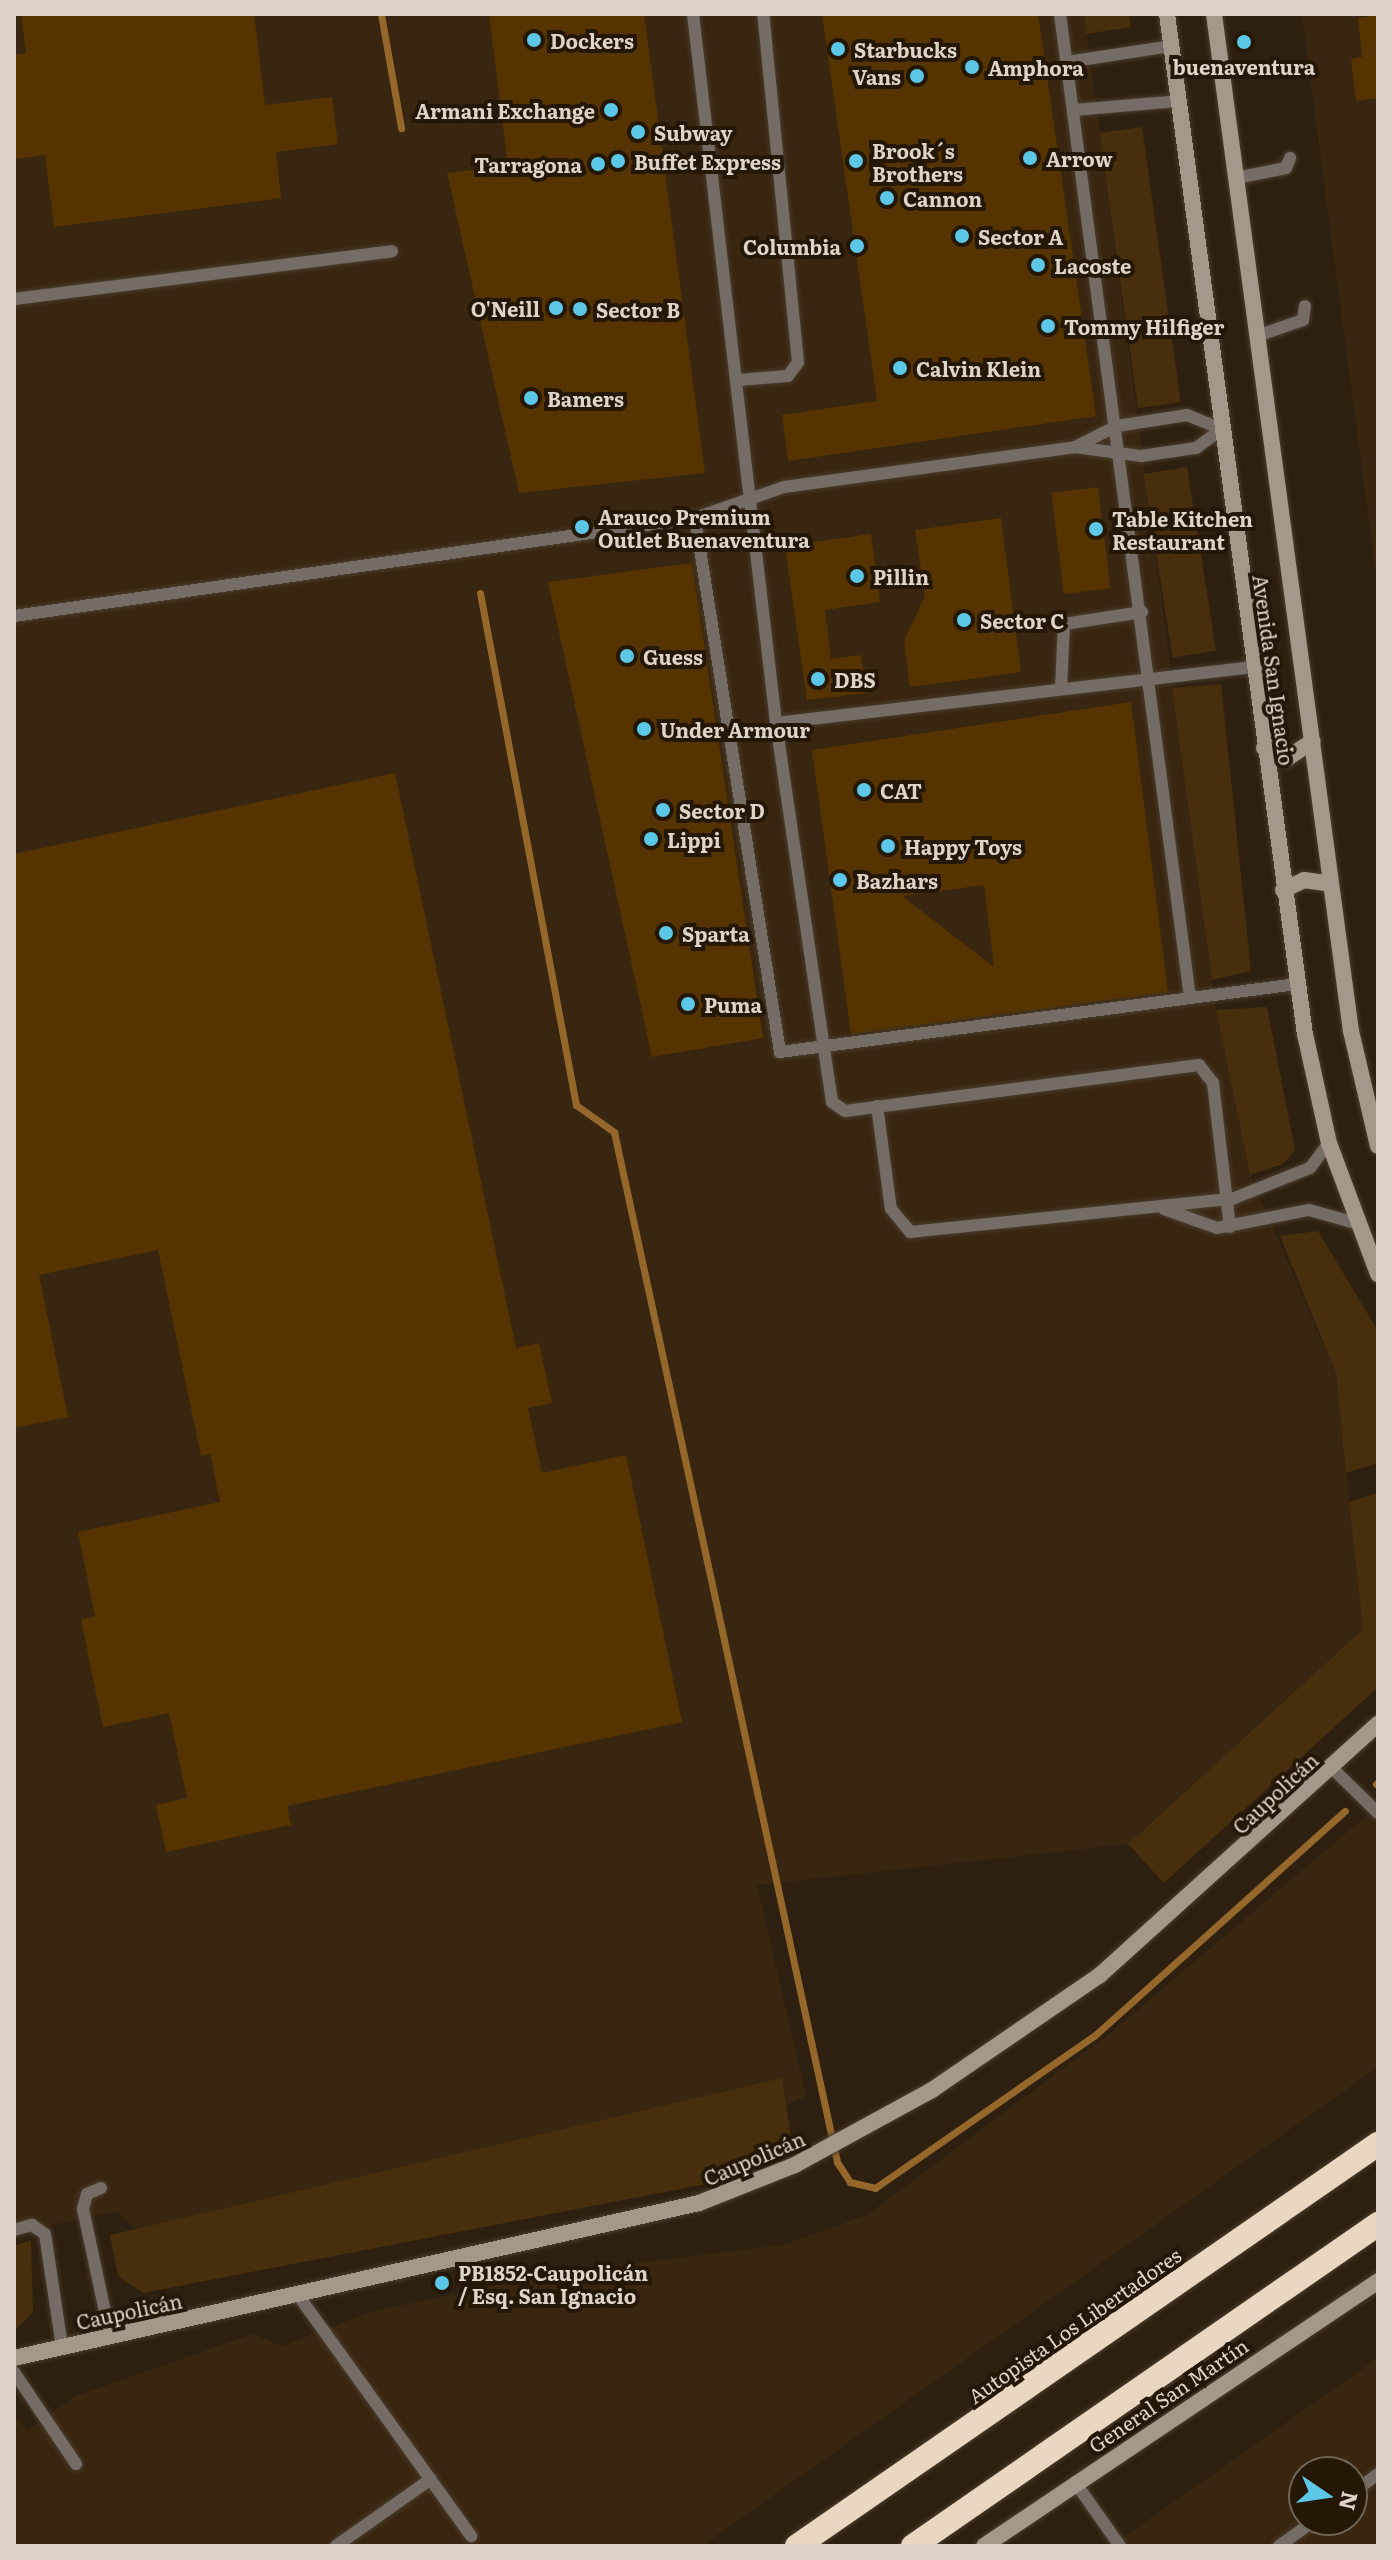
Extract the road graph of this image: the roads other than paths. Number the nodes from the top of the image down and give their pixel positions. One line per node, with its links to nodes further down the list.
1 (693, 14): 16 (lane)
2 (763, 14): 16 (lane)
3 (1060, 14): 7 (lane)
4 (1167, 14): 6 (main road, Avenida San Ignacio)
5 (1214, 14): 11 (main road, Avenida San Ignacio)
6 (1171, 46): 7 (lane); 8 (main road, Avenida San Ignacio)
7 (1067, 62): 9 (lane)
8 (1178, 101): 9 (lane); 18 (main road, Avenida San Ignacio)
9 (1074, 110): 17 (lane)
10 (1290, 158): 11 (lane)
11 (1236, 178): 15 (main road, Avenida San Ignacio)
12 (392, 251): 13 (lane)
13 (14, 299)
14 (1305, 306): 15 (lane)
15 (1257, 336): 29 (main road, Avenida San Ignacio)
16 (738, 380): 21 (lane)
17 (1117, 426): 18 (lane); 19 (lane); 20 (lane)
18 (1222, 429): 20 (lane); 25 (main road, Avenida San Ignacio)
19 (1075, 447): 20 (lane); 21 (lane)
20 (1121, 458): 23 (lane)
21 (753, 497): 22 (lane); 28 (lane)
22 (695, 518): 24 (lane); 35 (lane)
23 (1142, 612): 26 (lane); 27 (lane)
24 (14, 616)
25 (1254, 667): 26 (lane); 30 (main road, Avenida San Ignacio)
26 (1150, 678): 27 (lane); 34 (lane)
27 (1061, 689): 28 (lane)
28 (776, 723): 35 (lane)
29 (1313, 741): 30 (main road); 31 (main road, Avenida San Ignacio)
30 (1264, 748): 32 (main road, Avenida San Ignacio)
31 (1331, 884): 32 (main road); 38 (main road, Avenida San Ignacio)
32 (1283, 890): 33 (main road, Avenida San Ignacio)
33 (1297, 984): 34 (lane); 37 (main road, Avenida San Ignacio)
34 (1190, 997): 35 (lane)
35 (823, 1051): 36 (lane)
36 (877, 1106): 39 (lane); 40 (lane)
37 (1329, 1143): 39 (lane); 41 (main road, Avenida San Ignacio)
38 (1378, 1146)
39 (1227, 1200): 40 (lane); 42 (lane)
40 (1161, 1208): 42 (lane)
41 (1356, 1223): 42 (lane); 43 (main road, Avenida San Ignacio)
42 (1230, 1227)
43 (1378, 1274)
44 (1378, 1724): 45 (main road, Caupolicán)
45 (1332, 1768): 46 (lane); 52 (main road, Caupolicán)
46 (1378, 1813)
47 (1378, 2144): 62 (highway, Autopista Los Libertadores)
48 (101, 2188): 53 (lane)
49 (1378, 2224): 63 (highway)
50 (14, 2230): 54 (lane)
51 (1378, 2281): 59 (main road, General San Martín)
52 (298, 2295): 53 (main road, Caupolicán); 58 (lane)
53 (110, 2335): 54 (main road, Caupolicán)
54 (62, 2346): 55 (main road, Caupolicán)
55 (14, 2358)
56 (14, 2372): 57 (lane)
57 (76, 2464)
58 (431, 2479): 60 (lane); 61 (lane)
59 (1075, 2482): 64 (main road, General San Martín); 65 (lane)
60 (471, 2536)
61 (336, 2546)
62 (797, 2546)
63 (913, 2546)
64 (984, 2546)
65 (1120, 2546)

